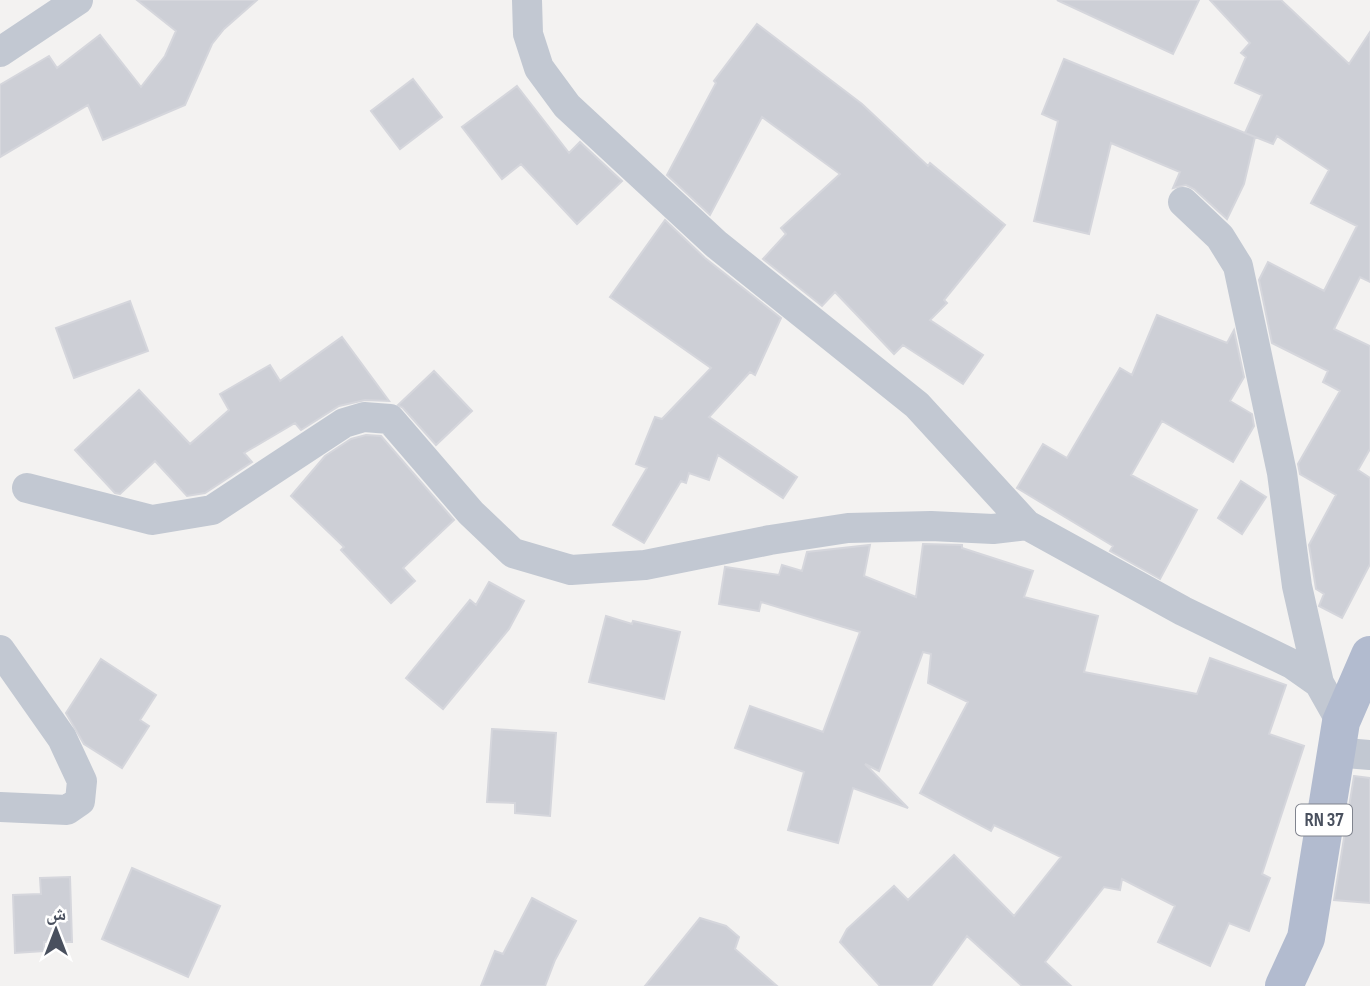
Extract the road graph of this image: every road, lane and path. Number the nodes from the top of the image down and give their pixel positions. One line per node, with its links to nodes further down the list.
1 (78, 0): 3 (street)
2 (527, 0): 6 (street)
3 (0, 52)
4 (1183, 202): 9 (street)
5 (27, 488): 6 (street)
6 (1027, 525): 9 (street)
7 (0, 650): 11 (street)
8 (1370, 654): 10 (main road, RN 37)
9 (1319, 683): 10 (street)
10 (1348, 743): 12 (main road, RN 37)
11 (0, 807)
12 (1284, 986)

